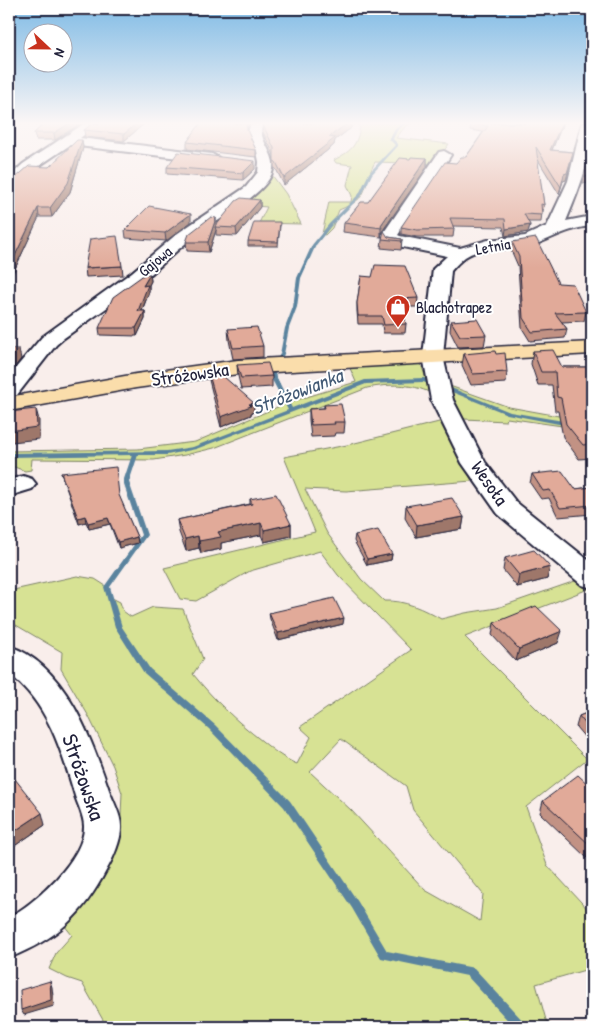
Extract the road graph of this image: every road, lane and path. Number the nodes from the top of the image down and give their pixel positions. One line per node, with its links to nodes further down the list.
1 (23, 171): 5 (street)
2 (264, 171): 11 (street, Gajowa)
3 (432, 171): 8 (street)
4 (577, 171): 7 (street)
5 (9, 184)
6 (592, 221): 7 (street, Letnia)
7 (554, 229): 8 (street, Letnia)
8 (460, 253): 10 (street, Letnia)
9 (592, 348): 10 (main road, Stróżowska)
10 (434, 365): 12 (main road, Stróżowska); 13 (street, Wesoła)
11 (9, 390)
12 (9, 404)
13 (592, 578)
14 (9, 658): 15 (street, Stróżowska)
15 (9, 938)

